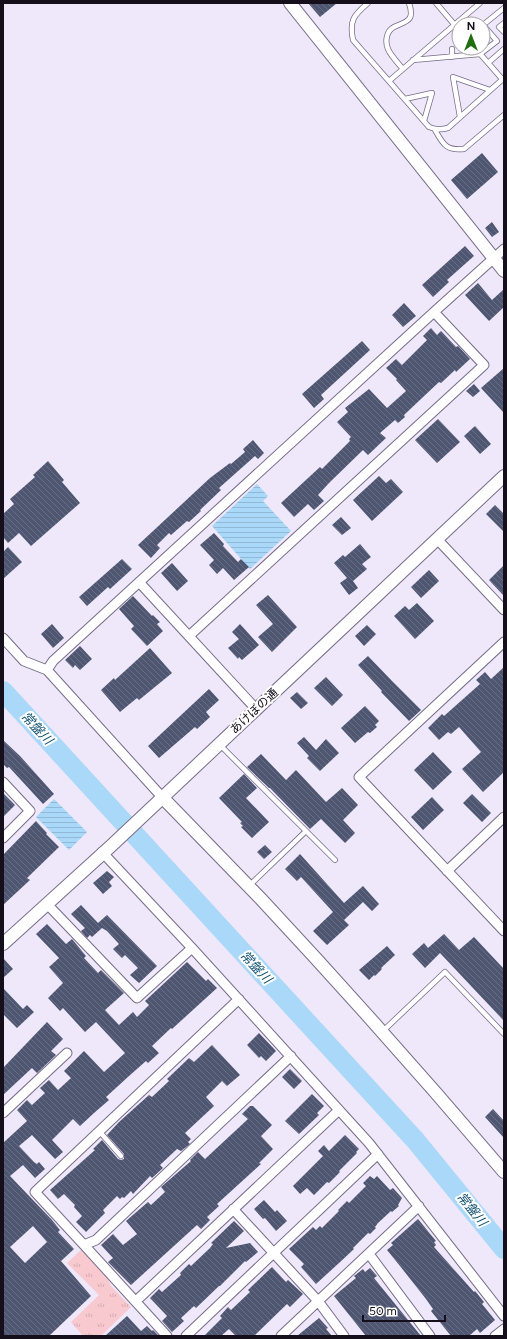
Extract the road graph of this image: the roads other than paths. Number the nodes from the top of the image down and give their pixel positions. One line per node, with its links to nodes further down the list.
1 (290, 3): 31 (street)
2 (368, 3): 23 (lane)
3 (409, 3): 21 (lane)
4 (436, 3): 9 (lane)
5 (477, 4): 7 (lane)
6 (504, 8): 8 (lane)
7 (464, 16)
8 (491, 19)
9 (451, 20)
10 (504, 23): 12 (lane)
11 (451, 28): 19 (lane)
12 (504, 32)
13 (491, 34): 14 (lane)
14 (491, 46)
15 (504, 49): 20 (lane)
16 (461, 56): 18 (lane)
17 (482, 56): 20 (lane)
18 (452, 57): 19 (lane)
19 (413, 60): 21 (lane)
20 (488, 63): 22 (lane)
21 (403, 69): 23 (lane)
22 (503, 79): 24 (lane)
23 (389, 81): 25 (lane)
24 (490, 90): 27 (lane); 27 (lane)
25 (404, 99): 28 (lane); 28 (lane)
26 (504, 115): 29 (lane)
27 (460, 117): 29 (lane)
28 (424, 121): 29 (lane)
29 (435, 130)
30 (504, 249): 31 (street)
31 (494, 258): 32 (street); 33 (street)
32 (504, 271)
33 (434, 312): 36 (street); 38 (street)
34 (504, 476): 35 (street, あけぼの通)
35 (437, 539): 37 (street); 42 (street, あけぼの通)
36 (139, 582): 38 (street); 41 (street)
37 (504, 610)
38 (188, 636): 42 (street)
39 (3, 638): 41 (street)
40 (504, 642): 51 (street)
41 (47, 670): 45 (street)
42 (256, 709): 43 (street, あけぼの通)
43 (219, 744): 45 (street, あけぼの通); 47 (lane)
44 (3, 782): 48 (street)
45 (162, 797): 49 (street, あけぼの通); 52 (street)
46 (504, 817): 51 (street)
47 (306, 831): 50 (lane); 52 (lane)
48 (3, 838)
49 (106, 849): 53 (street, あけぼの通); 56 (street)
50 (335, 860)
51 (447, 870): 54 (street)
52 (249, 887): 58 (street)
53 (47, 904): 55 (street, あけぼの通); 56 (street)
54 (504, 931)
55 (3, 944)
56 (192, 948): 57 (street)
57 (239, 999): 61 (street); 64 (street)
58 (381, 1032): 59 (lane); 67 (street)
59 (504, 1034)
60 (67, 1053): 63 (street)
61 (290, 1056): 62 (street); 70 (street)
62 (339, 1110): 65 (street); 69 (street)
63 (3, 1113)
64 (99, 1131): 66 (lane); 70 (street)
65 (378, 1154): 68 (street); 71 (street)
66 (121, 1156)
67 (504, 1172)
68 (419, 1206): 72 (street); 75 (street)
69 (232, 1209): 71 (street); 73 (street)
70 (84, 1245): 73 (street)
71 (274, 1253): 74 (street); 78 (street)
72 (369, 1254): 74 (street); 81 (street)
73 (136, 1301): 77 (street)
74 (318, 1301): 79 (street); 80 (street)
75 (504, 1316)
76 (504, 1329): 82 (street)
77 (167, 1336)
78 (186, 1336)
79 (281, 1336)
80 (344, 1336)
81 (430, 1336)
82 (495, 1336)

